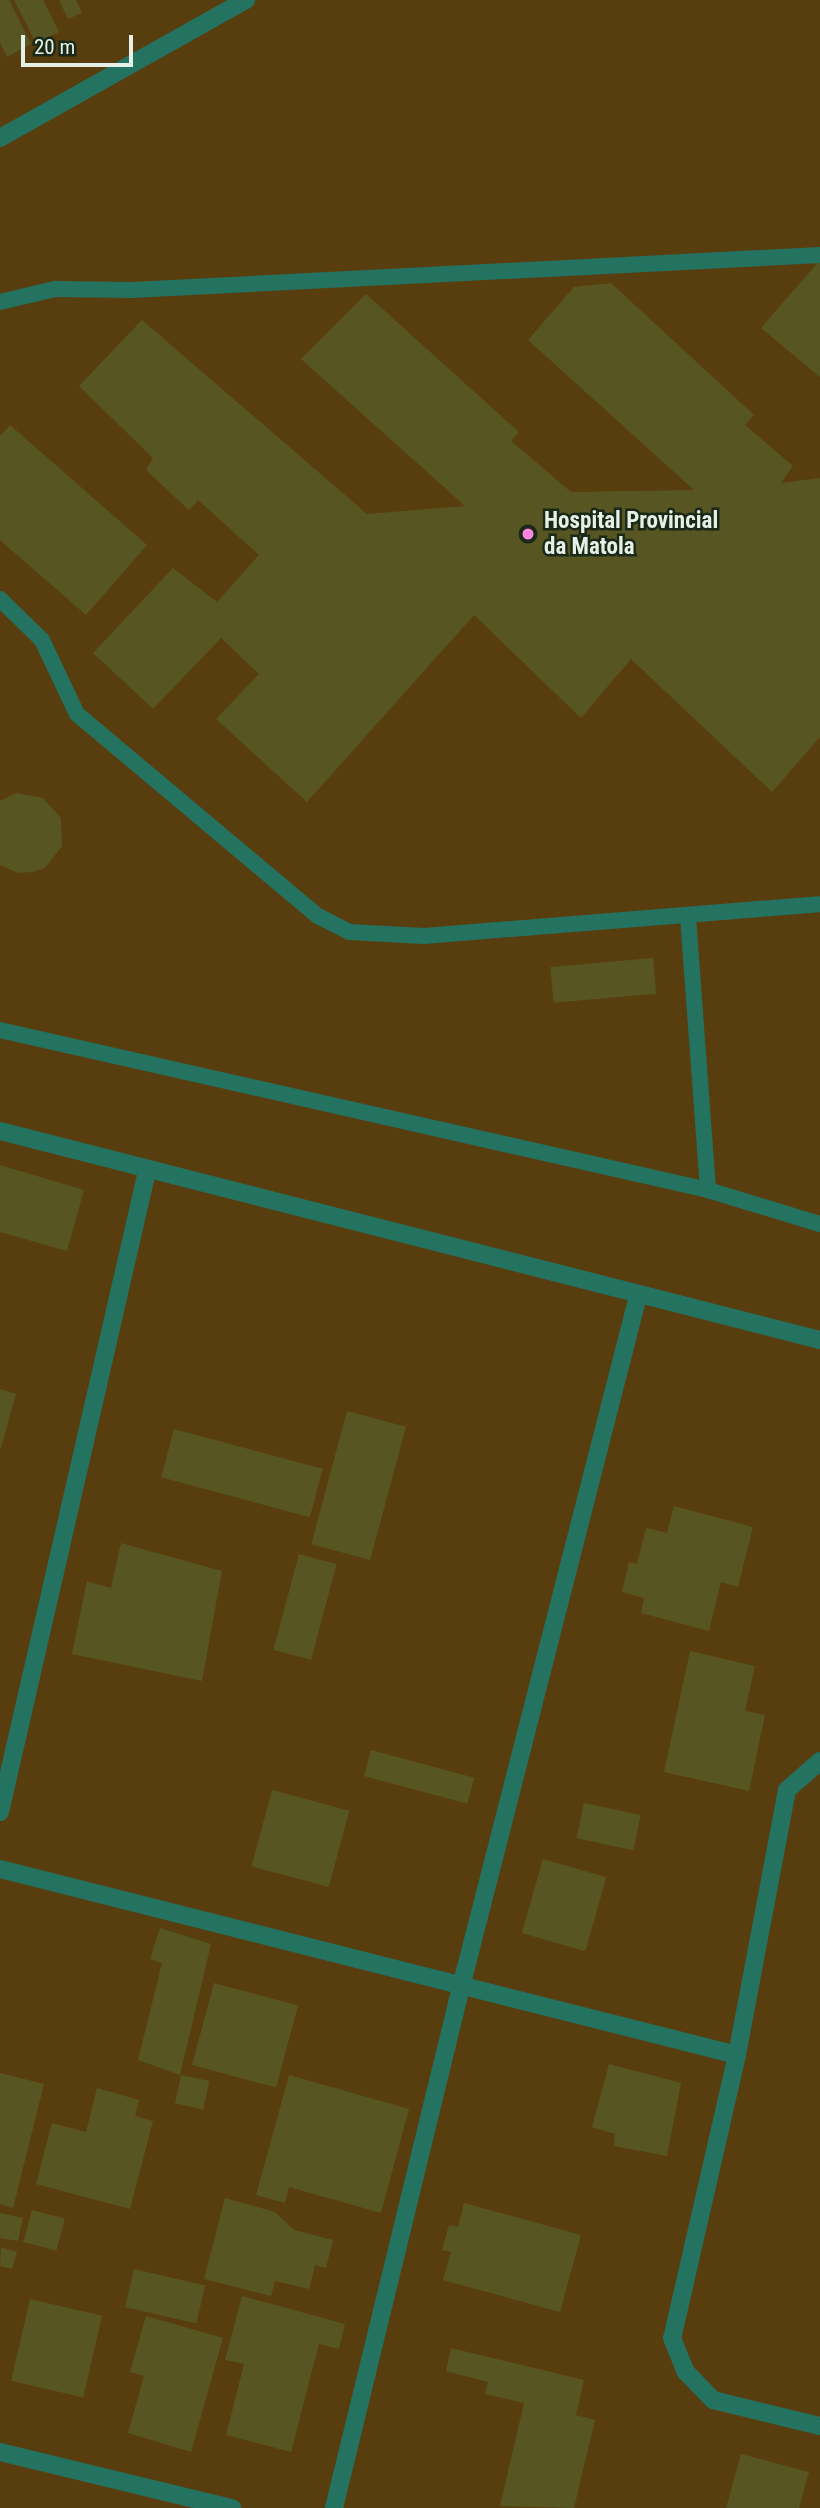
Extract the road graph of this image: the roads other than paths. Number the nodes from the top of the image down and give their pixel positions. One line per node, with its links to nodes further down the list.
1 (246, 0): 2 (street)
2 (0, 138)
3 (820, 255): 4 (lane)
4 (0, 302)
5 (0, 599): 7 (lane)
6 (820, 904): 7 (lane)
7 (688, 917): 11 (lane)
8 (0, 1030): 11 (lane)
9 (0, 1131): 10 (street)
10 (148, 1171): 13 (street); 16 (street)
11 (708, 1190): 12 (lane)
12 (820, 1224)
13 (638, 1296): 14 (street); 18 (street)
14 (820, 1340)
15 (820, 1761): 19 (street)
16 (0, 1812)
17 (0, 1870): 18 (street)
18 (461, 1983): 19 (street); 23 (street)
19 (737, 2056): 20 (street)
20 (820, 2426)
21 (0, 2452): 22 (street)
22 (232, 2508)
23 (334, 2508)

